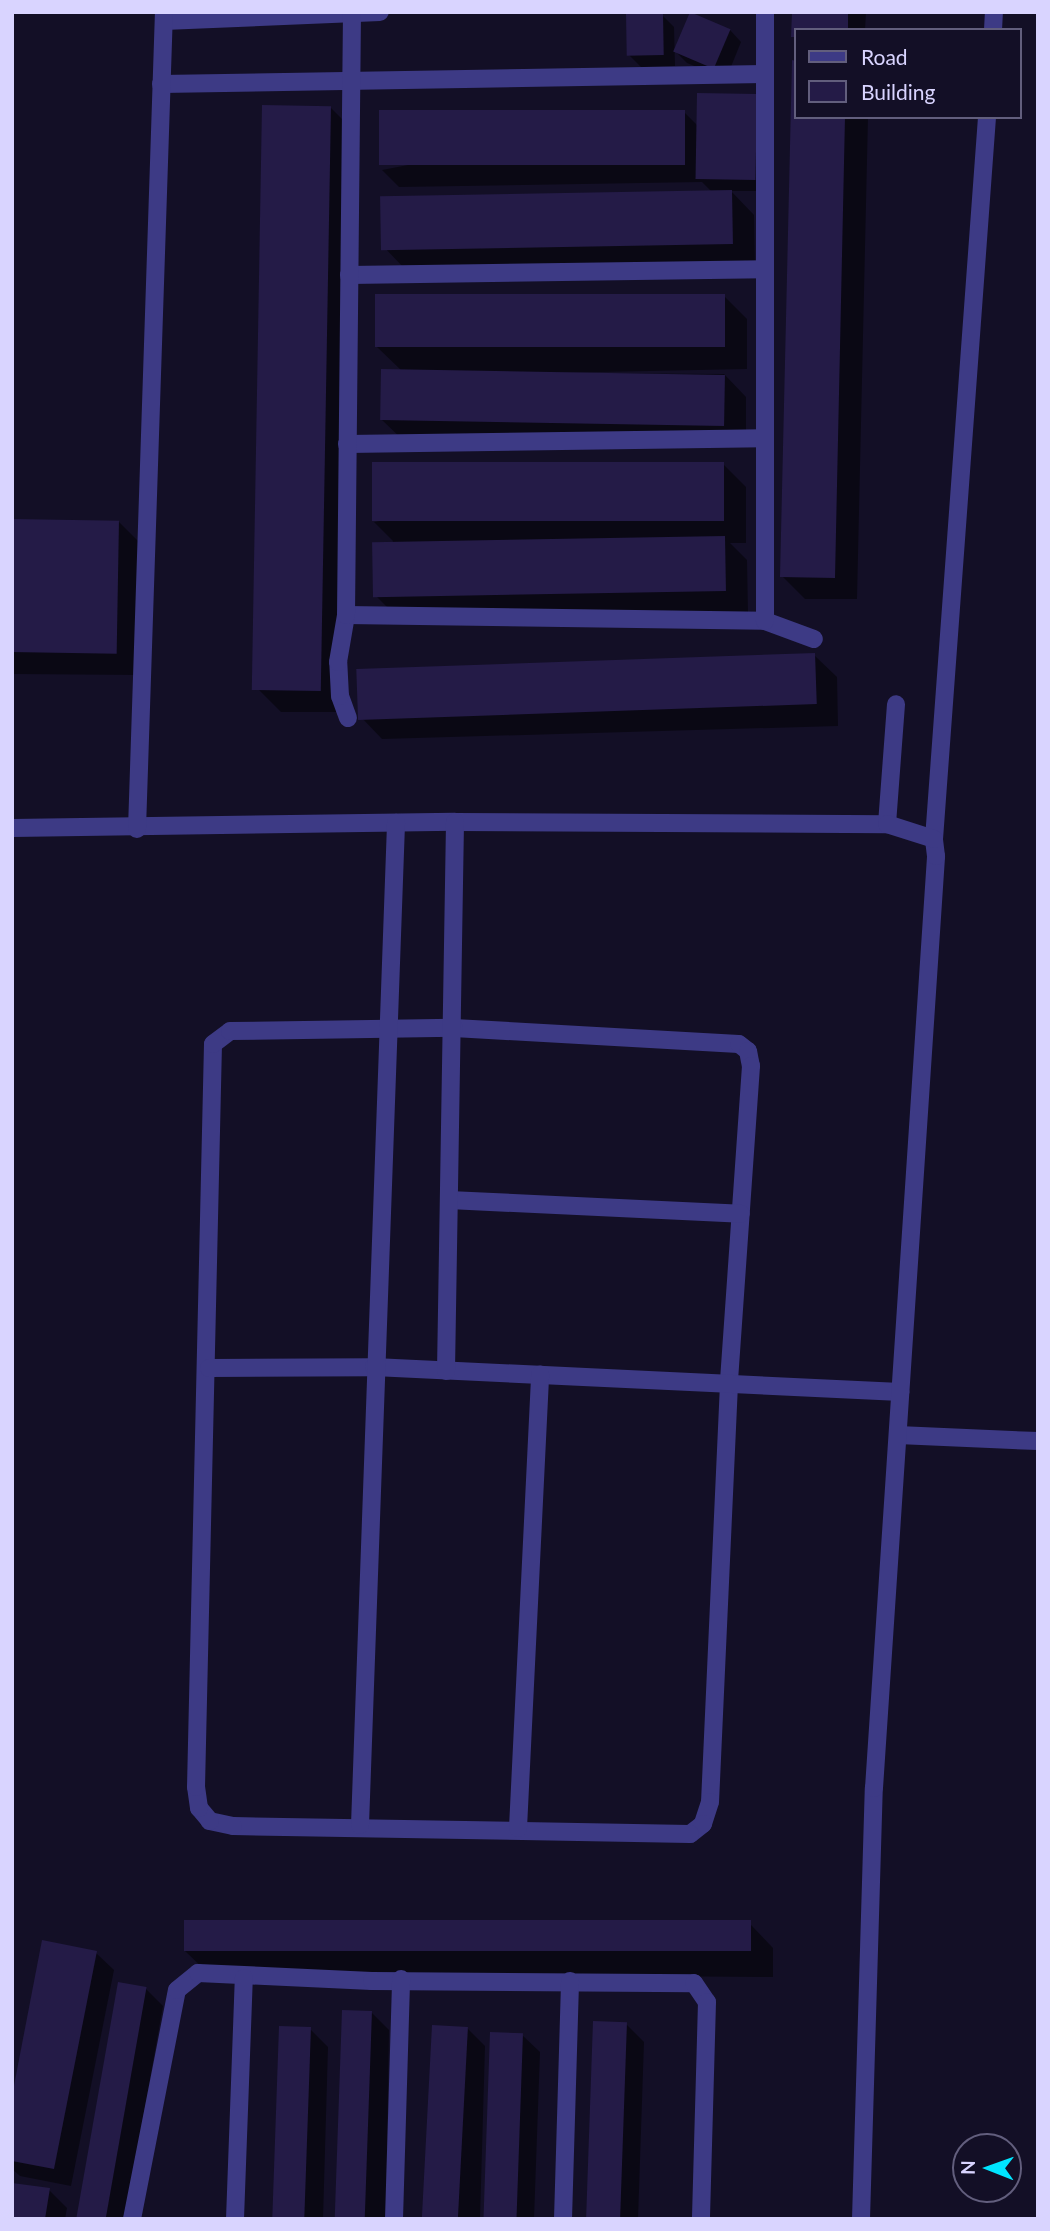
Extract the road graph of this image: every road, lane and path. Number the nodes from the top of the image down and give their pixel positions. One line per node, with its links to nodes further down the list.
1 (380, 12): 3 (street)
2 (765, 12): 5 (street)
3 (352, 13): 4 (street); 6 (street)
4 (164, 17): 7 (street)
5 (765, 74): 6 (street); 9 (street)
6 (351, 81): 7 (street); 10 (street)
7 (161, 84): 22 (street)
8 (987, 119): 23 (street)
9 (764, 270): 10 (street); 11 (street)
10 (349, 275): 12 (street)
11 (763, 438): 12 (street); 14 (street)
12 (347, 444): 13 (street)
13 (346, 615): 14 (street); 17 (street)
14 (765, 621): 15 (street)
15 (814, 639)
16 (896, 704): 20 (street)
17 (348, 718)
18 (455, 822): 19 (street); 20 (street); 24 (street)
19 (396, 823): 22 (street); 25 (street)
20 (887, 824): 23 (street)
21 (12, 828): 22 (street)
22 (137, 829)
23 (934, 839): 33 (street)
24 (454, 1028): 25 (street); 26 (street); 27 (street)
25 (387, 1029): 28 (street); 29 (street)
26 (449, 1200): 27 (street); 30 (street)
27 (741, 1214): 32 (street)
28 (374, 1367): 29 (street); 30 (street); 36 (street)
29 (209, 1368): 36 (street)
30 (446, 1371): 31 (street)
31 (540, 1375): 32 (street); 37 (street)
32 (729, 1384): 33 (street); 37 (street)
33 (900, 1392): 34 (street)
34 (898, 1435): 35 (street); 46 (street)
35 (1038, 1441)
36 (360, 1825): 37 (street)
37 (518, 1828)
38 (244, 1978): 39 (street); 41 (street); 42 (street)
39 (401, 1979): 40 (street); 43 (street)
40 (569, 1981): 44 (street); 45 (street)
41 (132, 2219)
42 (235, 2219)
43 (394, 2219)
44 (563, 2219)
45 (701, 2219)
46 (861, 2219)

